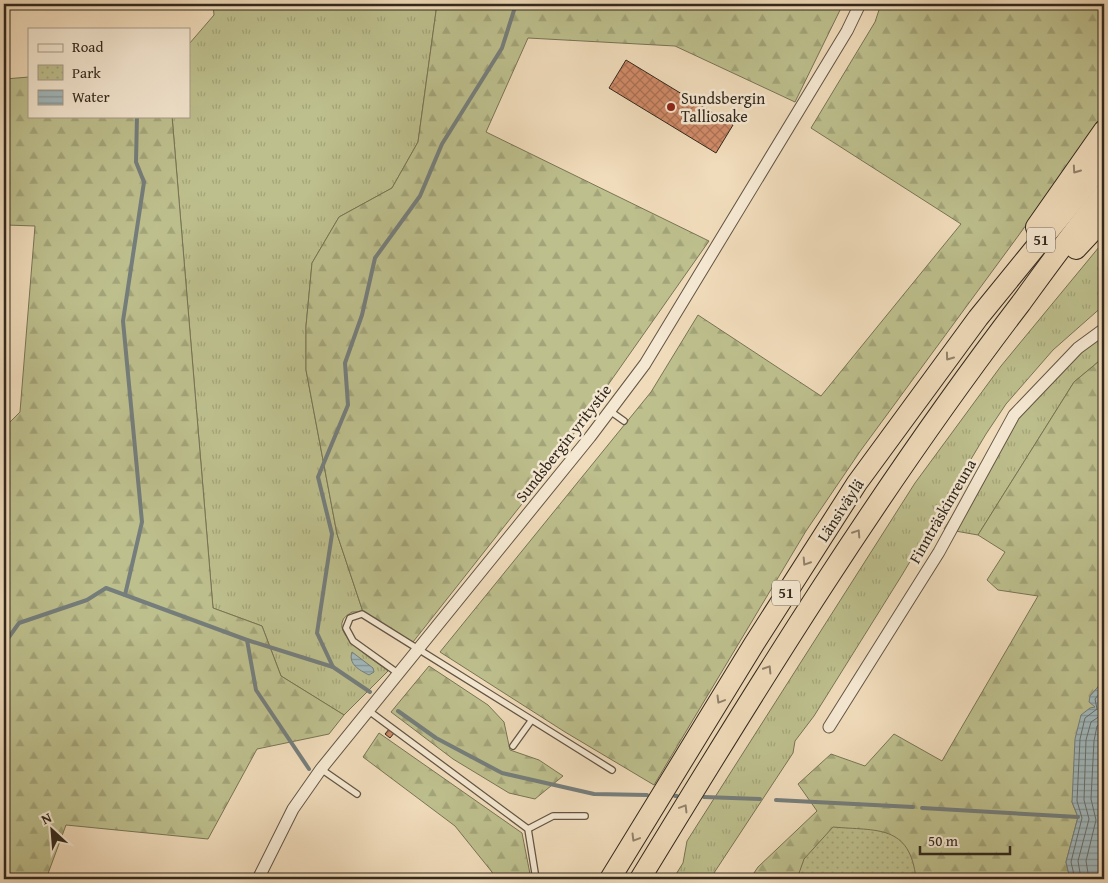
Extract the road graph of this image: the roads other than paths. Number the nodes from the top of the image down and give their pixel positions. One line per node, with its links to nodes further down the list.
1 (860, 4): 9 (street, Sundsbergin yritystie)
2 (1104, 130): 6 (highway, one-way to 6)
3 (1104, 163): 6 (highway, Länsiväylä / 51)
4 (1104, 194): 8 (highway, Länsiväylä / 51)
5 (1104, 219): 8 (highway)
6 (978, 318): 24 (highway, Länsiväylä / 51, one-way to 24)
7 (1104, 329): 15 (street, Finnträskinreuna)
8 (993, 339): 25 (highway, Länsiväylä / 51, one-way to 8)
9 (610, 411): 10 (lane); 11 (street, Sundsbergin yritystie)
10 (624, 421)
11 (418, 650): 12 (street, Sundsbergin yritystie); 12 (lane); 14 (lane)
12 (399, 674): 13 (street, Sundsbergin yritystie)
13 (369, 711): 17 (street, Sundsbergin yritystie); 21 (lane)
14 (531, 721): 16 (lane); 18 (lane)
15 (829, 727)
16 (513, 746)
17 (321, 769): 19 (lane); 22 (street, Sundsbergin yritystie)
18 (612, 770)
19 (358, 794)
20 (585, 816): 21 (lane)
21 (528, 829): 23 (lane)
22 (258, 879)
23 (536, 879)
24 (610, 879)
25 (640, 879)

